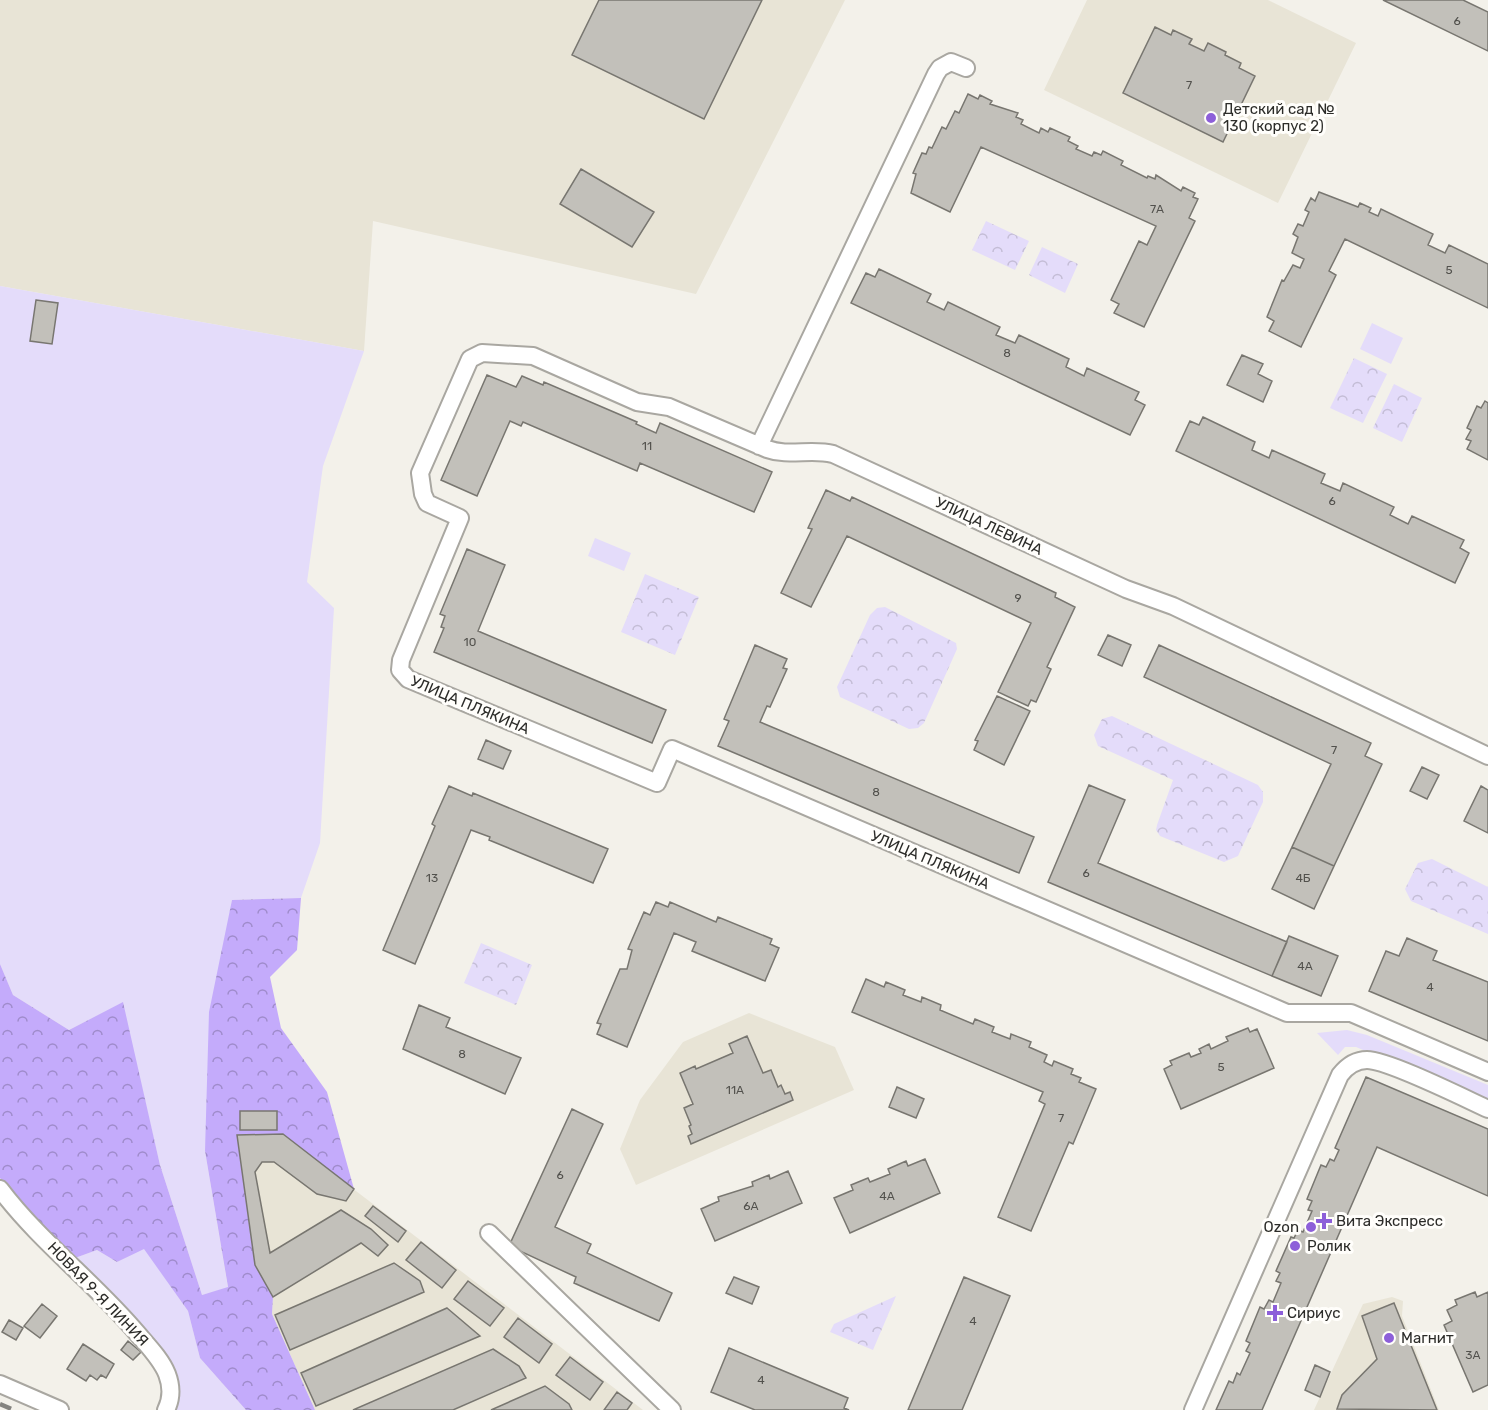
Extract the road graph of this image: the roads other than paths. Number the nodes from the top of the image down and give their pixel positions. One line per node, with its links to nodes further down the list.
1 (966, 68): 2 (street)
2 (759, 446): 3 (street, УЛИЦА ЛЕВИНА); 4 (street, УЛИЦА ЛЕВИНА)
3 (400, 670): 5 (street, УЛИЦА ПЛЯКИНА)
4 (1488, 756)
5 (1488, 1072)
6 (1488, 1109): 13 (street)
7 (0, 1189): 11 (street, НОВАЯ 9-Я ЛИНИЯ)
8 (489, 1233): 12 (street)
9 (0, 1384): 10 (street)
10 (60, 1410)
11 (166, 1410)
12 (672, 1410)
13 (1193, 1410)

